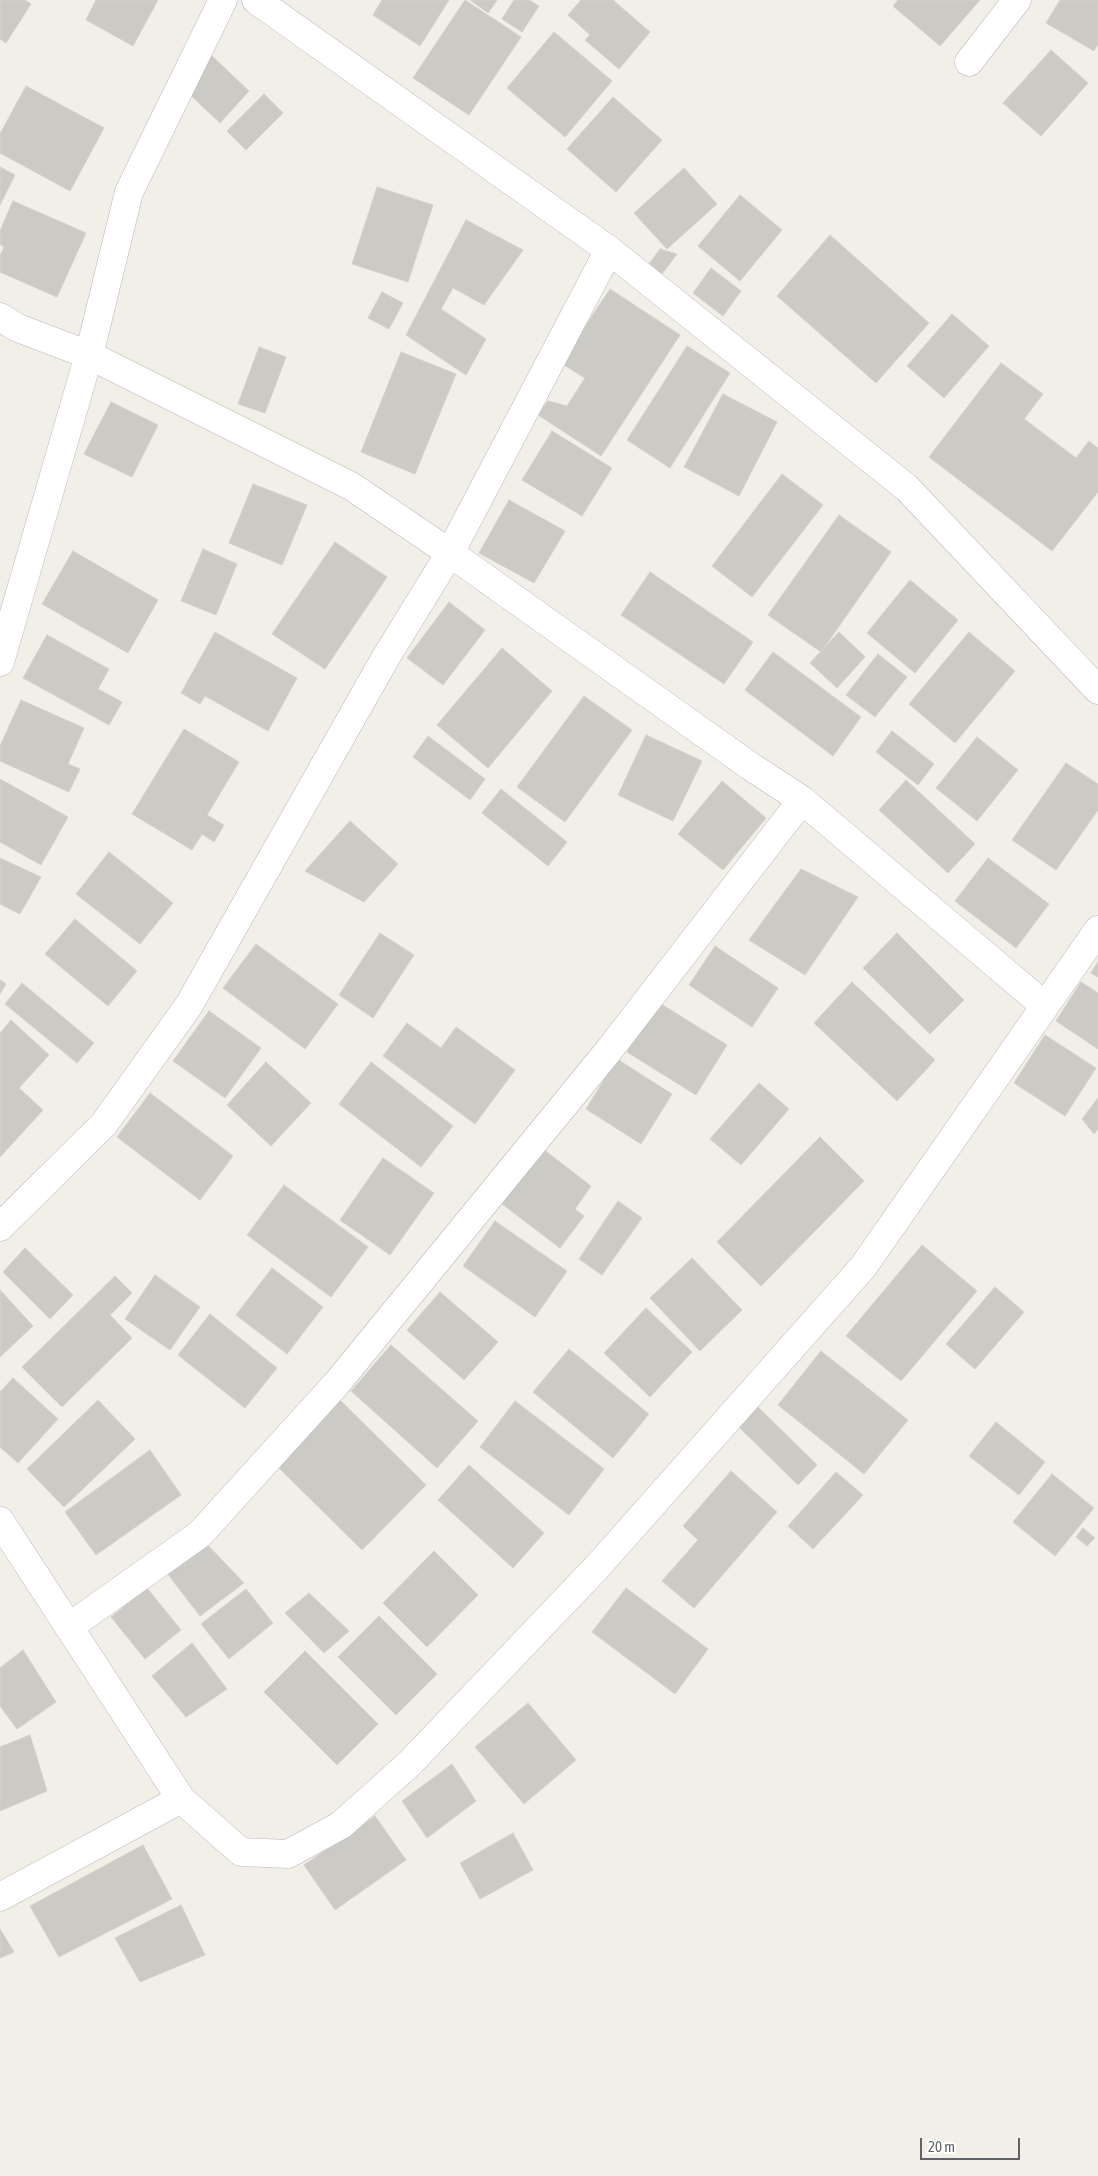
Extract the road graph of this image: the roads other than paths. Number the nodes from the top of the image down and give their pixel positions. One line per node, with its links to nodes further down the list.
1 (224, 0): 7 (street)
2 (256, 0): 5 (street)
3 (1017, 0): 4 (street)
4 (969, 62)
5 (608, 250): 8 (street); 10 (street)
6 (0, 317): 7 (street)
7 (90, 355): 8 (street); 9 (street)
8 (450, 553): 11 (street); 14 (street)
9 (0, 662)
10 (1098, 690)
11 (802, 800): 13 (street); 16 (street)
12 (1098, 930): 13 (street)
13 (1045, 1006): 17 (street)
14 (0, 1228)
15 (0, 1521): 16 (street)
16 (69, 1628): 17 (street)
17 (181, 1799): 18 (street)
18 (0, 1898)

